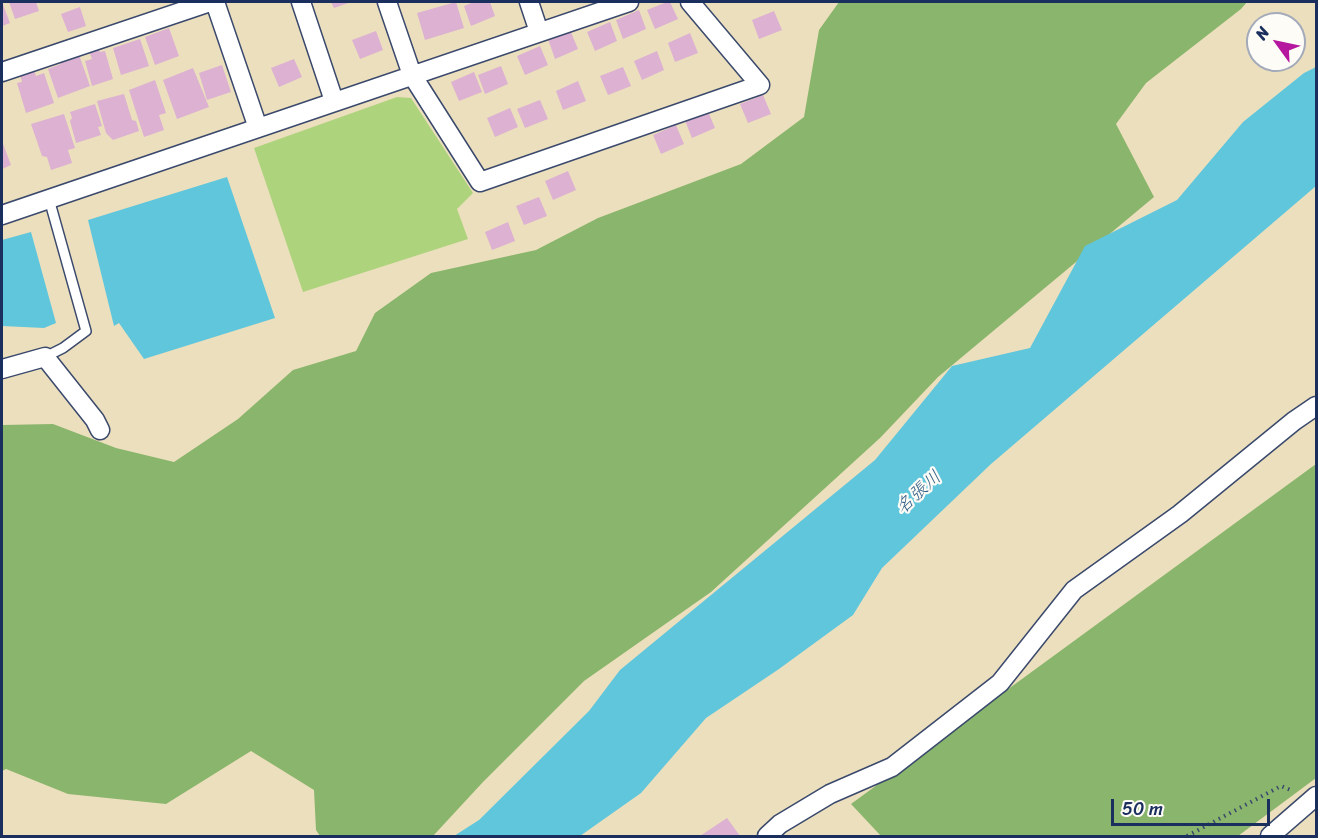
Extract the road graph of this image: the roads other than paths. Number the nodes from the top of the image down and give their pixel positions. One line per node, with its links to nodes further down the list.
1 (210, 2): 9 (street)
2 (215, 2): 12 (street)
3 (301, 2): 11 (street)
4 (387, 2): 10 (street)
5 (529, 2): 8 (street)
6 (629, 2): 8 (street)
7 (690, 2): 10 (street)
8 (539, 32): 10 (street)
9 (2, 72)
10 (412, 75): 11 (street)
11 (334, 102): 12 (street)
12 (258, 128): 13 (street)
13 (49, 199): 14 (street); 15 (lane)
14 (2, 215)
15 (45, 357): 16 (street); 18 (street)
16 (2, 369)
17 (1317, 406): 20 (street)
18 (99, 430)
19 (1315, 797): 21 (street)
20 (767, 837)
21 (1270, 837)

